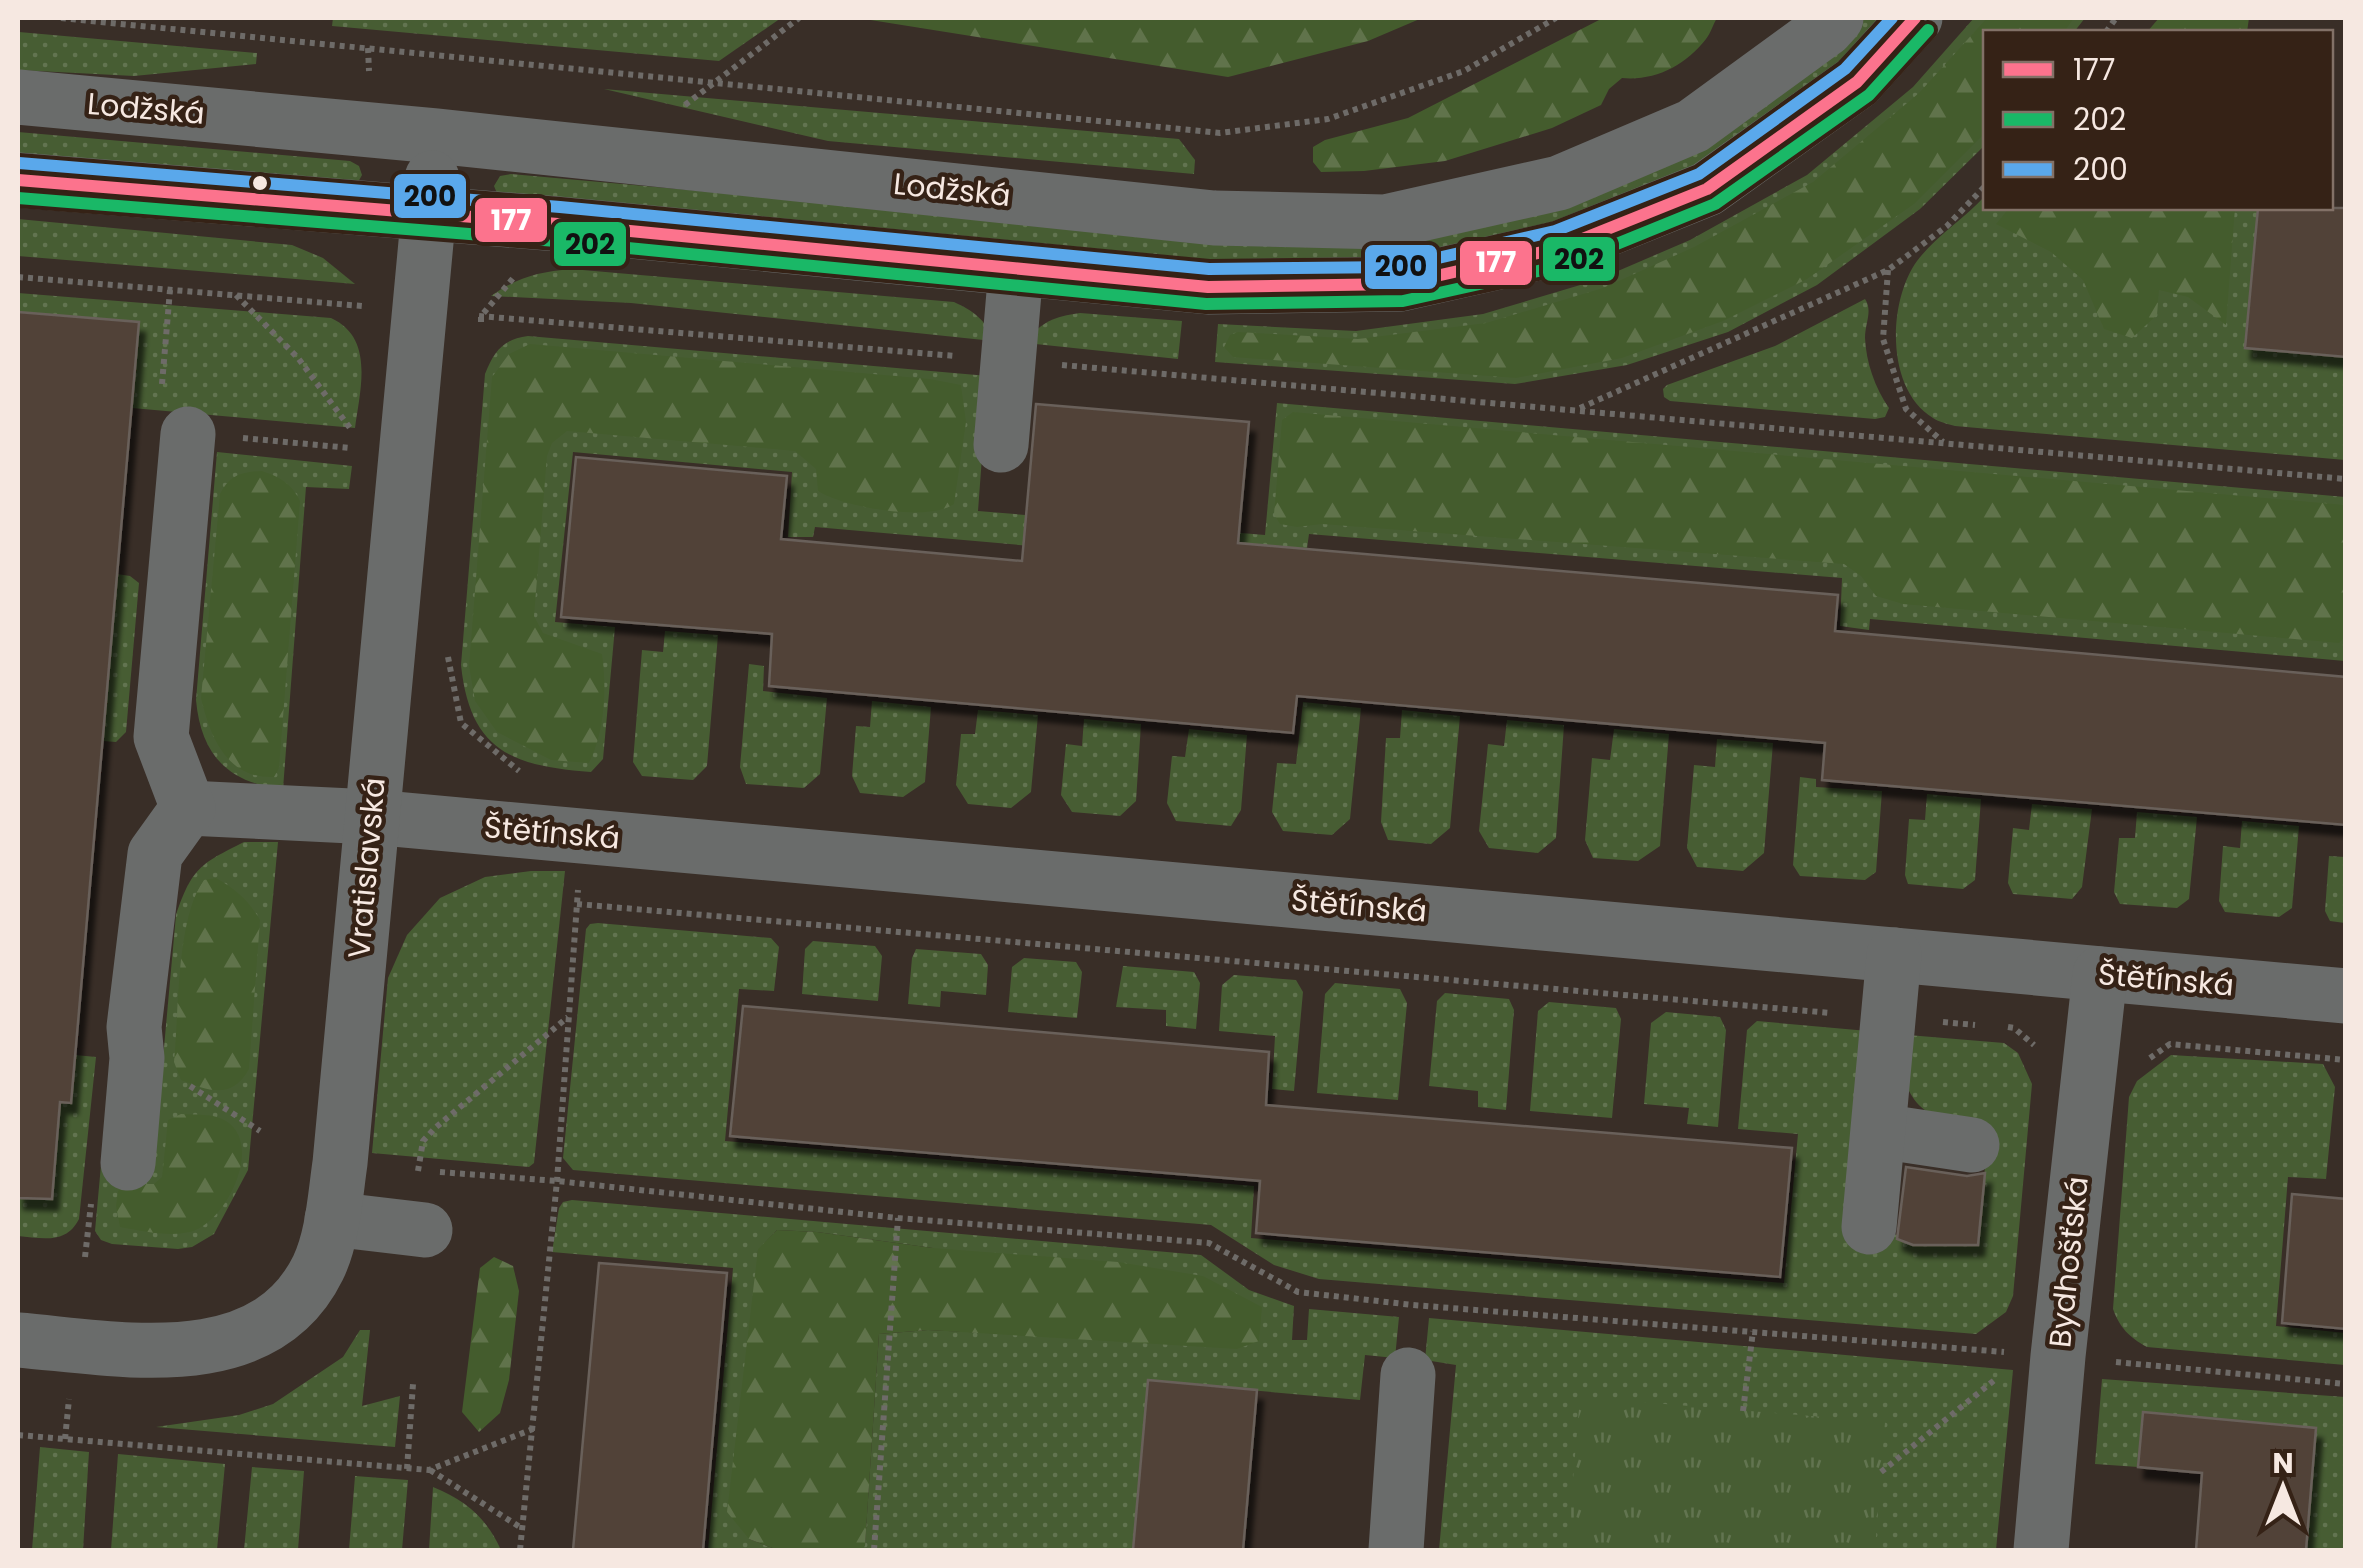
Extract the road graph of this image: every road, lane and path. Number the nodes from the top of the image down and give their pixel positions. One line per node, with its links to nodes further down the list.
1 (60, 18): 6 (path)
2 (800, 18): 7 (path)
3 (1556, 18): 7 (path)
4 (1836, 18): 9 (street, Lodžská)
5 (1915, 18): 13 (street)
6 (100, 19): 7 (path)
7 (710, 82)
8 (18, 96): 9 (street, Lodžská)
9 (436, 136): 12 (street, Vratislavská)
10 (18, 180): 12 (street)
11 (1983, 188): 14 (path)
12 (428, 212): 13 (street); 18 (street, Vratislavská)
13 (1016, 269): 21 (street)
14 (1888, 270): 22 (path); 25 (path)
15 (18, 277): 16 (path)
16 (170, 290): 17 (path); 23 (path)
17 (236, 295): 18 (path); 24 (path)
18 (420, 310): 19 (path); 32 (street, Vratislavská)
19 (482, 316): 20 (path); 21 (path)
20 (480, 333)
21 (1008, 360): 22 (path); 26 (street)
22 (1579, 408): 25 (path)
23 (196, 423): 27 (path); 31 (street)
24 (355, 434)
25 (1943, 442): 28 (path)
26 (1001, 446)
27 (366, 449)
28 (2346, 479)
29 (450, 638): 30 (path)
30 (522, 774)
31 (188, 808): 32 (street, Štětínská); 44 (street)
32 (372, 817): 35 (street, Štětínská); 49 (street, Vratislavská)
33 (578, 886): 34 (path)
34 (577, 904): 38 (path); 39 (path)
35 (1894, 955): 36 (street, Štětínská); 39 (street)
36 (2100, 974): 37 (street, Štětínská); 56 (street, Bydhošťská)
37 (2346, 996)
38 (569, 1016): 45 (path); 47 (path)
39 (1888, 1018): 42 (street)
40 (2346, 1060): 41 (path)
41 (2141, 1064)
42 (1879, 1131): 43 (street); 50 (street)
43 (1972, 1144)
44 (128, 1163)
45 (405, 1170)
46 (438, 1172): 47 (path)
47 (557, 1182): 48 (path); 60 (path)
48 (898, 1218): 52 (path); 67 (path)
49 (332, 1219): 51 (street); 54 (street, Vratislavská)
50 (1869, 1227)
51 (425, 1230)
52 (1413, 1305): 53 (path); 55 (path)
53 (1753, 1331): 56 (path); 59 (path)
54 (18, 1340)
55 (1410, 1349): 68 (street)
56 (2041, 1355): 58 (path); 64 (path); 69 (street, Bydhošťská)
57 (413, 1384): 62 (path)
58 (2346, 1384)
59 (1743, 1410)
60 (533, 1429): 63 (path); 65 (path)
61 (18, 1434): 62 (path)
62 (406, 1469): 63 (path)
63 (429, 1470): 65 (path)
64 (1881, 1472)
65 (523, 1529): 66 (path)
66 (520, 1550)
67 (874, 1550)
68 (1396, 1550)
69 (2041, 1550)

